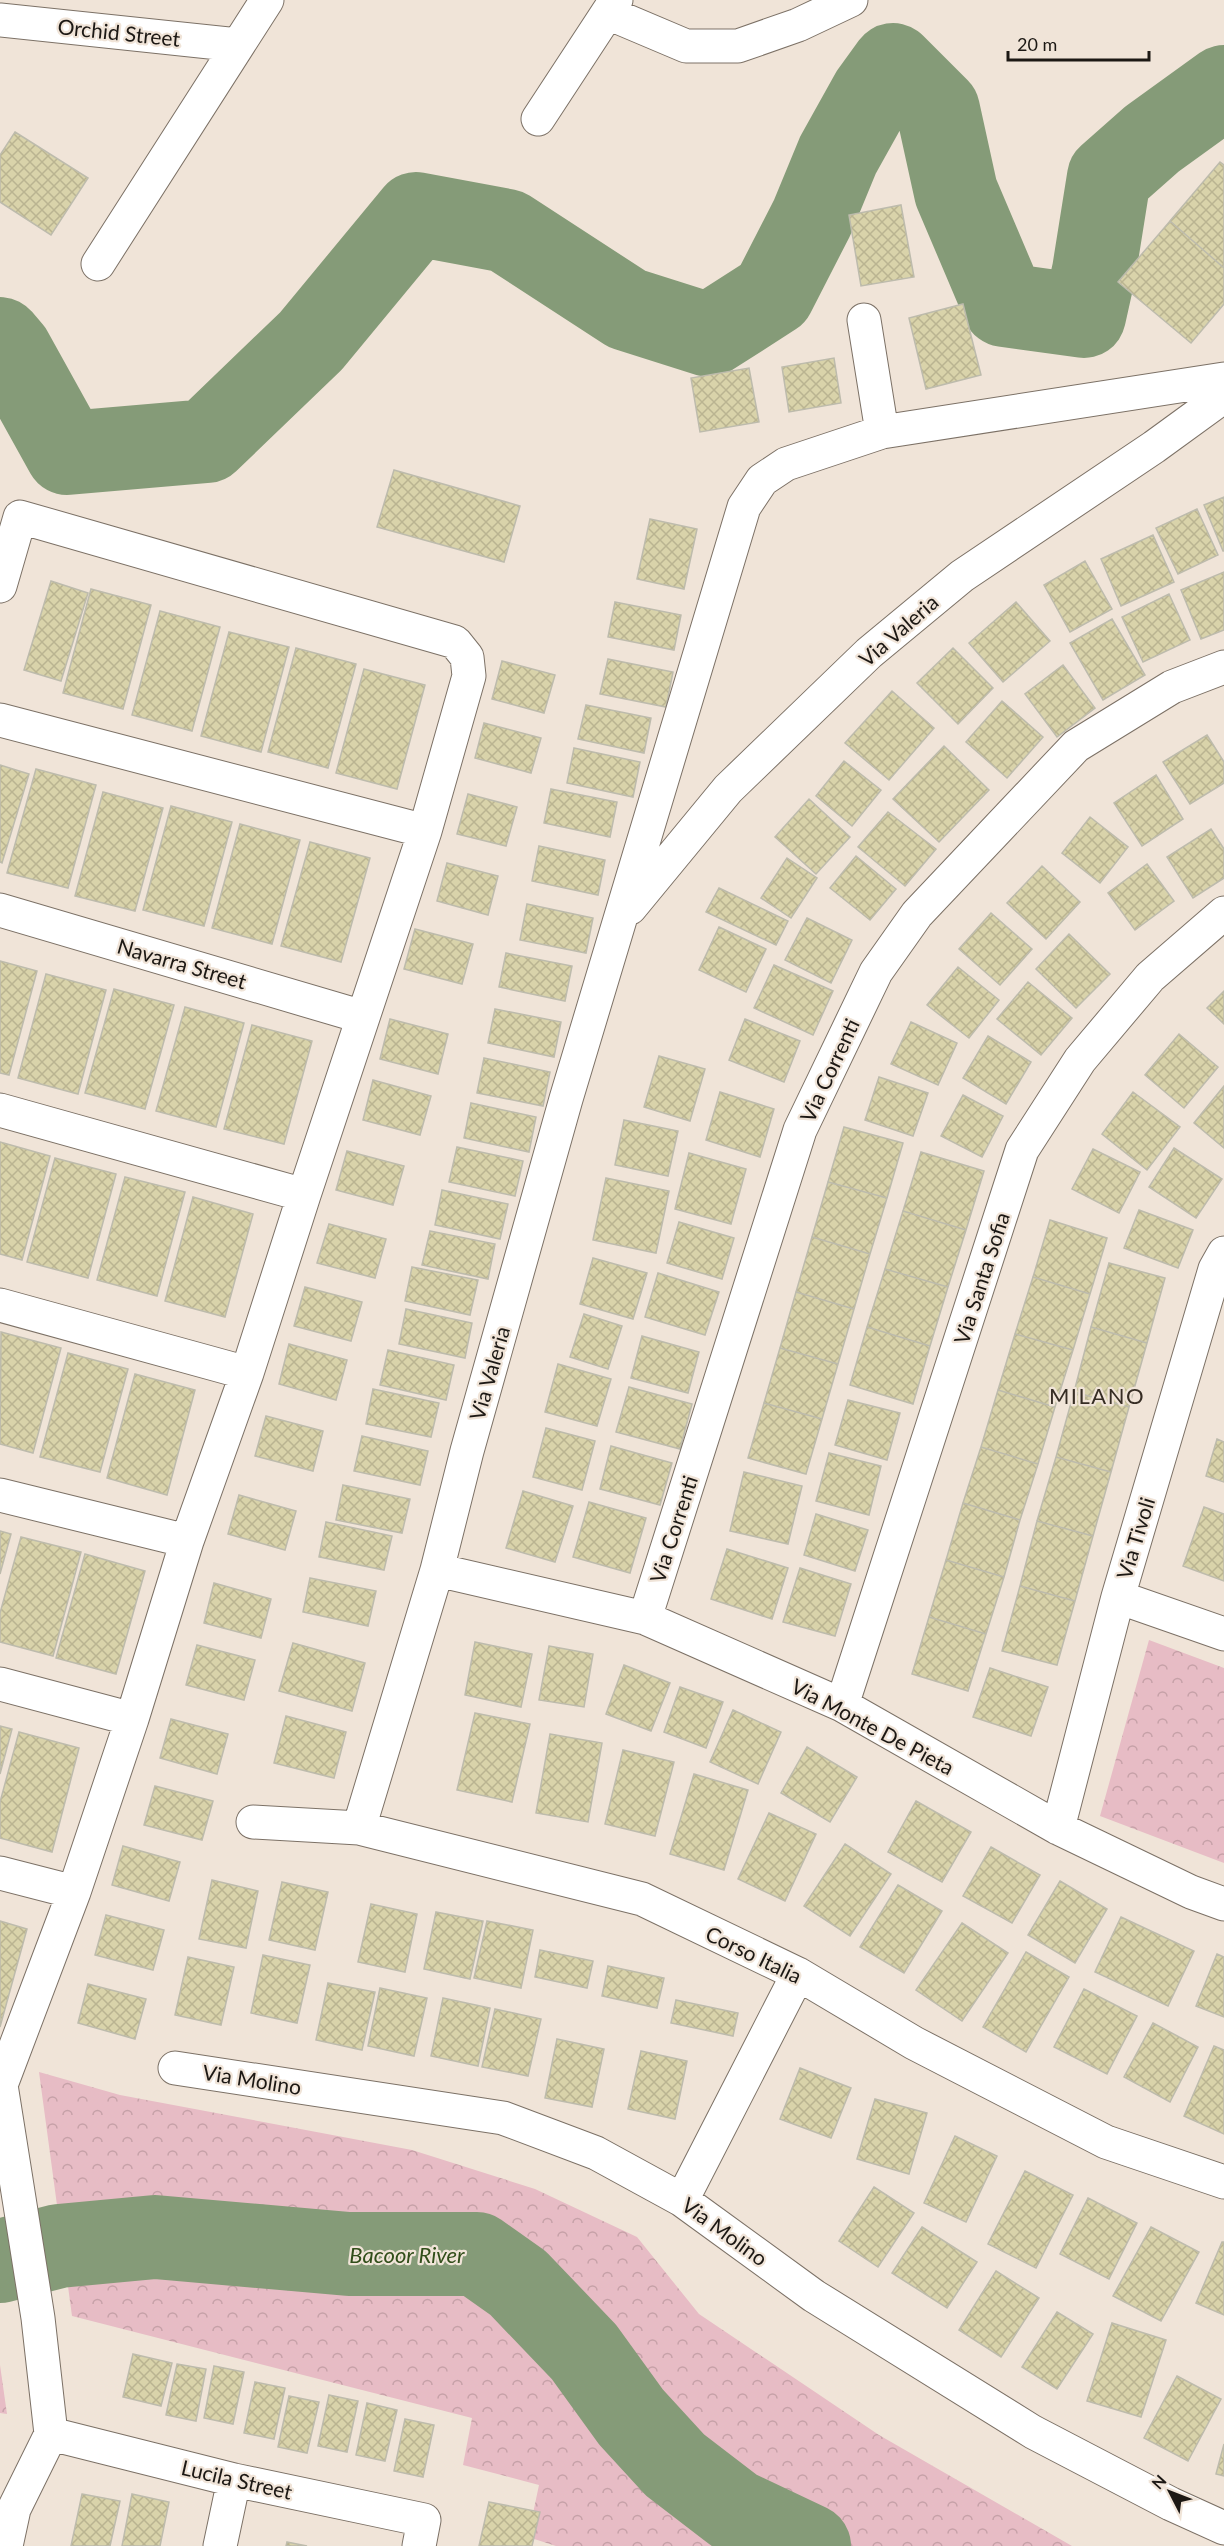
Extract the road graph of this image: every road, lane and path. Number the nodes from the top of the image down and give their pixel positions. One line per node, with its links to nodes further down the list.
1 (267, 0): 5 (street)
2 (851, 0): 3 (street)
3 (612, 6): 6 (street)
4 (0, 20): 5 (street, Orchid Street)
5 (238, 45): 7 (street)
6 (538, 118)
7 (98, 264)
8 (864, 320): 11 (street)
9 (1224, 379): 11 (street, Via Valeria)
10 (1224, 396): 19 (street, Via Valeria)
11 (882, 432): 19 (street, Via Valeria)
12 (10, 515): 13 (street); 16 (street)
13 (0, 586)
14 (1224, 667): 30 (street, Via Correnti)
15 (0, 720): 16 (street)
16 (426, 831): 20 (street)
17 (0, 910): 20 (street, Navarra Street)
18 (1224, 913): 33 (street, Via Santa Sofia)
19 (621, 918): 28 (street, Via Valeria)
20 (363, 1017): 22 (street)
21 (0, 1110): 22 (street)
22 (304, 1195): 25 (street)
23 (1224, 1253): 29 (street, Via Tivoli)
24 (0, 1305): 25 (street)
25 (247, 1373): 27 (street)
26 (0, 1495): 27 (street)
27 (187, 1541): 34 (street)
28 (437, 1570): 30 (street, Via Monte De Pieta); 36 (street, Via Valeria)
29 (1118, 1598): 31 (street); 37 (street, Via Tivoli)
30 (645, 1618): 33 (street, Via Monte De Pieta)
31 (1224, 1634)
32 (0, 1684): 34 (street)
33 (842, 1705): 37 (street, Via Monte De Pieta)
34 (132, 1719): 39 (street)
35 (253, 1822): 36 (street, Corso Italia)
36 (359, 1828): 41 (street, Corso Italia)
37 (1058, 1828): 40 (street, Via Monte De Pieta)
38 (0, 1873): 39 (street)
39 (74, 1892): 43 (street)
40 (1224, 1904)
41 (798, 1974): 44 (street, Corso Italia); 45 (street)
42 (175, 2067): 45 (street, Via Molino)
43 (1, 2084): 46 (street)
44 (1224, 2182)
45 (682, 2200): 48 (street, Via Molino)
46 (51, 2434): 47 (street, Lucila Street); 50 (street)
47 (234, 2480): 49 (street, Lucila Street); 51 (street)
48 (1224, 2528)
49 (422, 2533)
50 (6, 2546)
51 (220, 2546)

